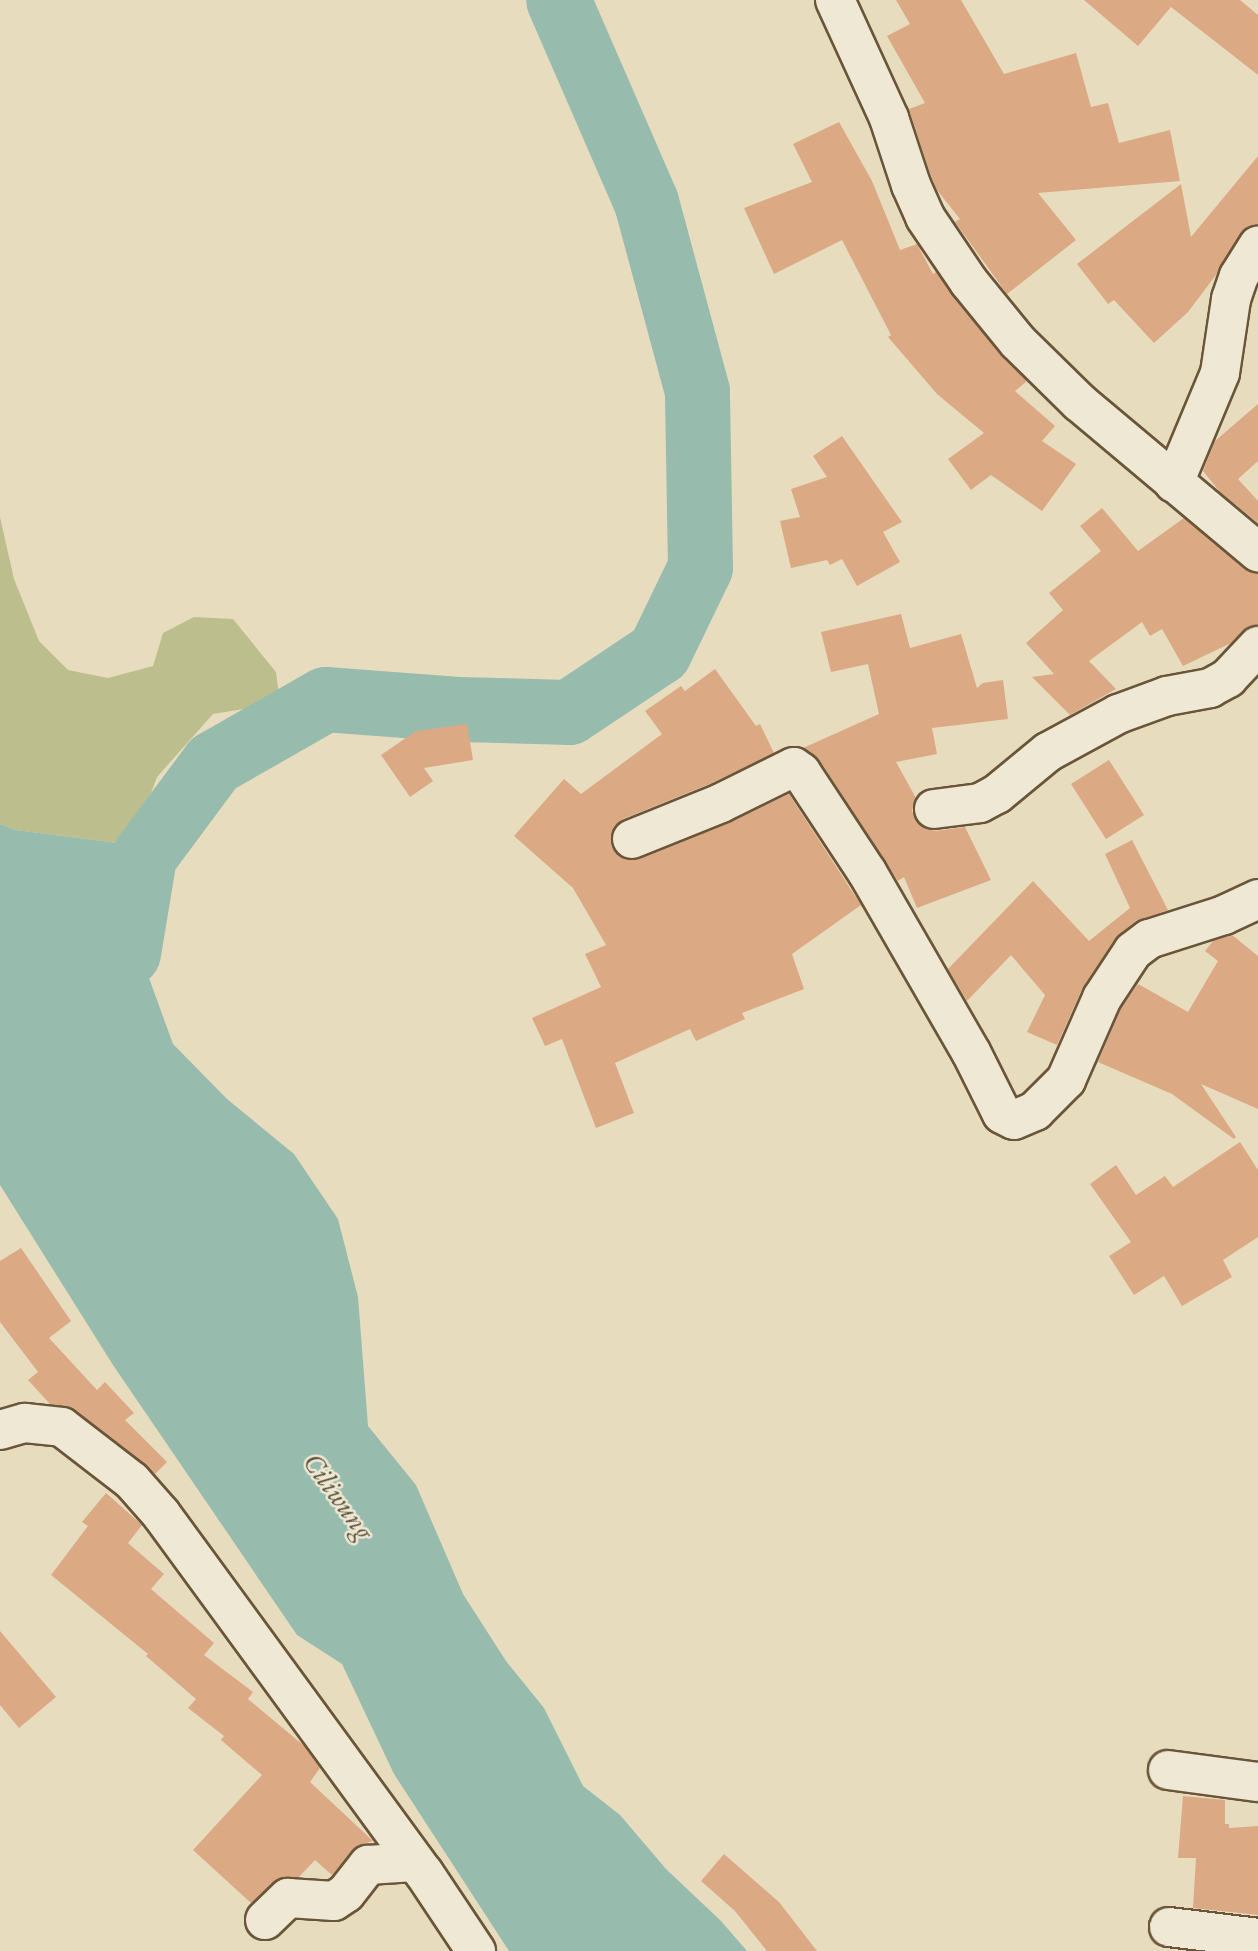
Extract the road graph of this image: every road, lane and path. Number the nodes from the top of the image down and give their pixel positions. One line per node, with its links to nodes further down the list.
1 (835, 0): 3 (street)
2 (1258, 246): 3 (street)
3 (1174, 483): 4 (street)
4 (1258, 552)
5 (1258, 646): 6 (street)
6 (934, 809)
7 (632, 839): 8 (street)
8 (1258, 899)
9 (0, 1430): 12 (street)
10 (1168, 1770): 11 (street)
11 (1258, 1783)
12 (414, 1862): 13 (street); 17 (street)
13 (265, 1920)
14 (1169, 1927): 15 (street)
15 (1258, 1938)
16 (1258, 1945): 18 (street)
17 (476, 1951)
18 (1251, 1951)

